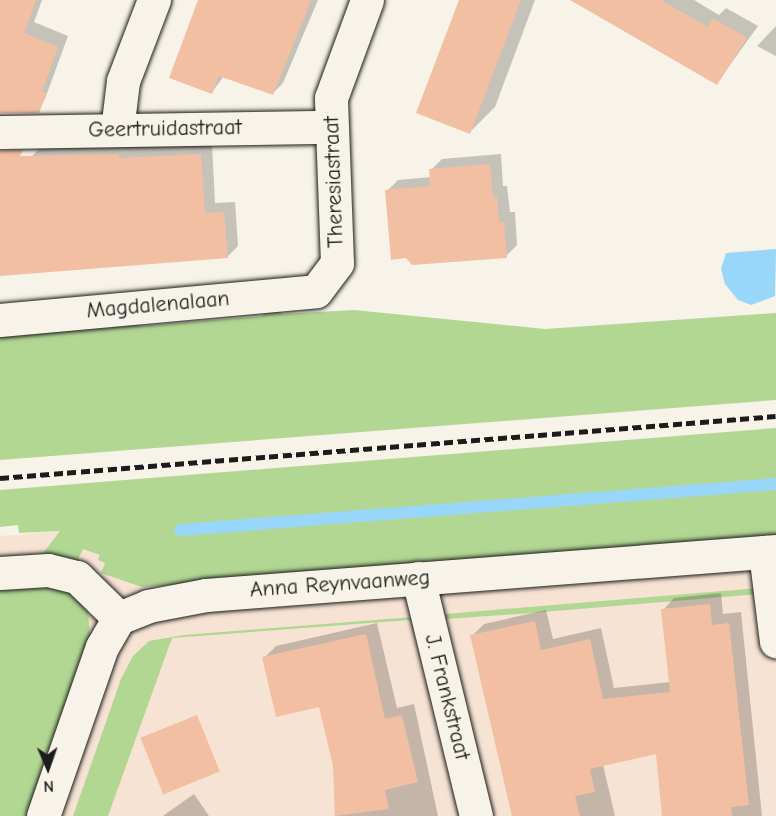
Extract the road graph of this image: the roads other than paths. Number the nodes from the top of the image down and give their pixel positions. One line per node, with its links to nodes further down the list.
1 (154, 0): 4 (street)
2 (368, 0): 3 (street, Theresiastraat)
3 (330, 128): 4 (street, Geertruidastraat); 6 (street, Theresiastraat)
4 (117, 130): 5 (street, Geertruidastraat)
5 (0, 132)
6 (316, 291): 7 (street, Magdalenalaan)
7 (0, 320)
8 (771, 552): 10 (street, Anna Reynvaanweg); 12 (street)
9 (0, 573): 11 (street)
10 (418, 578): 11 (street, Anna Reynvaanweg); 14 (street, J. Frankstraat)
11 (119, 618): 13 (street)
12 (776, 641)
13 (43, 816)
14 (476, 816)

